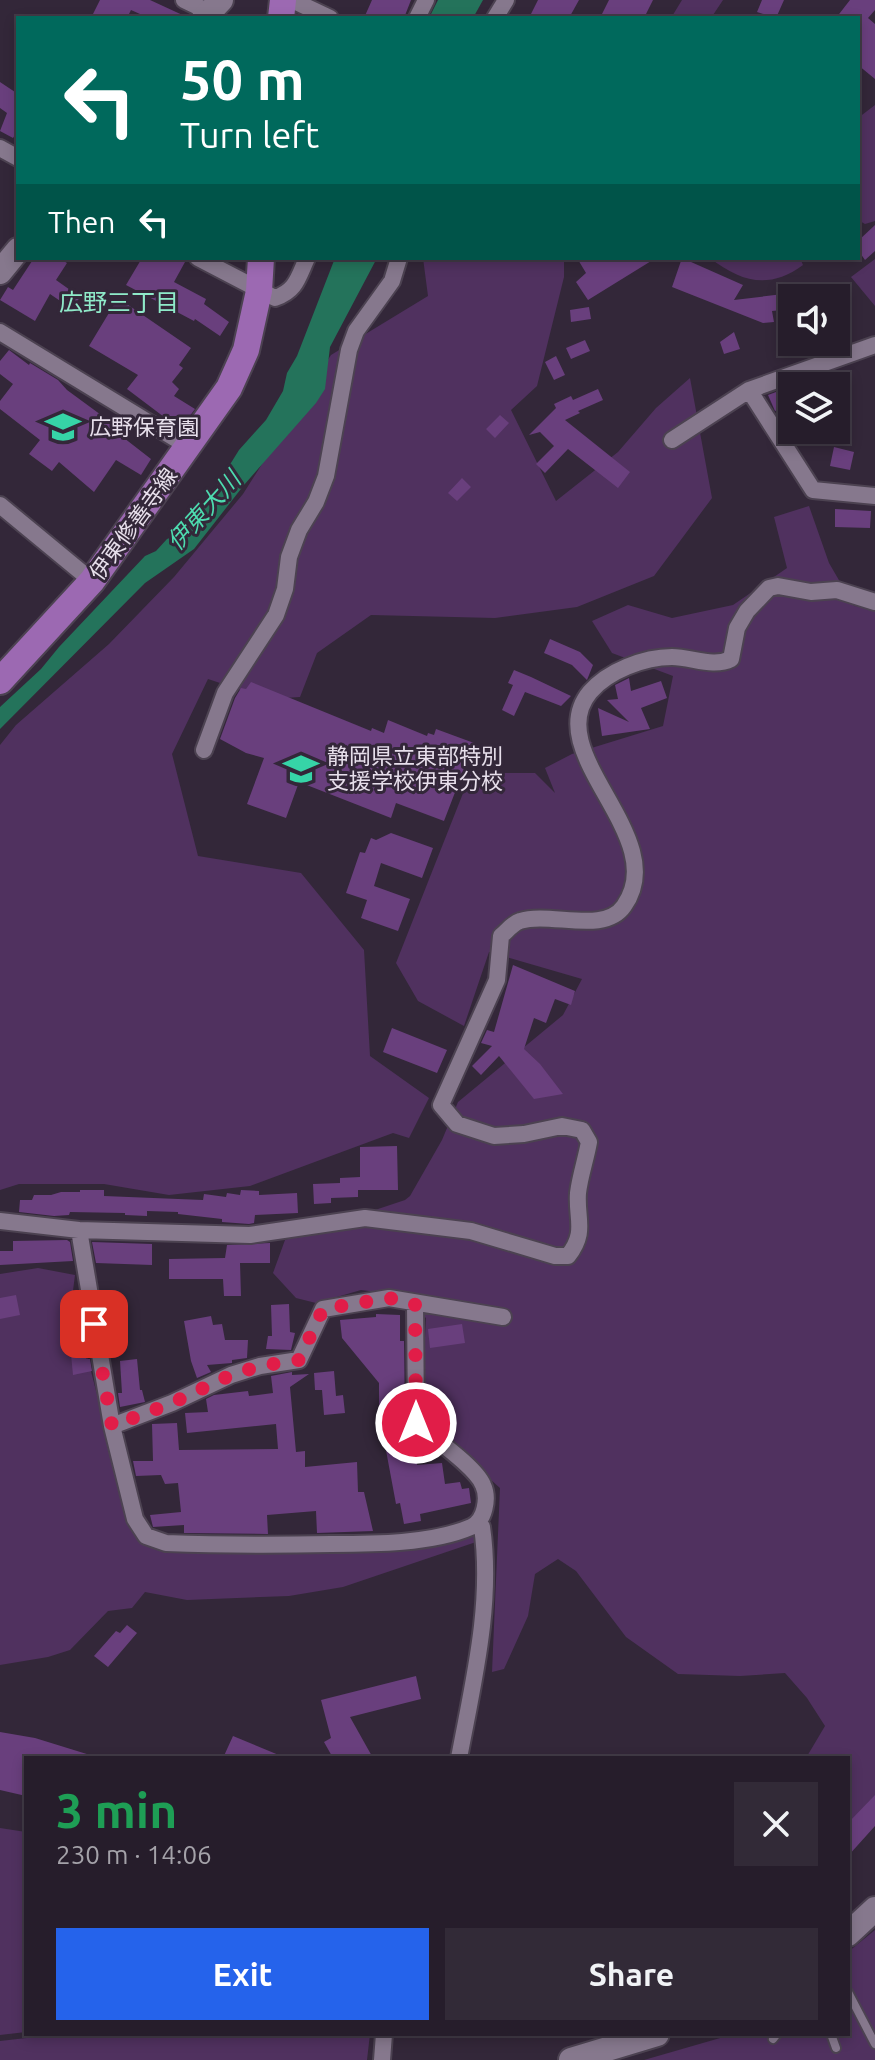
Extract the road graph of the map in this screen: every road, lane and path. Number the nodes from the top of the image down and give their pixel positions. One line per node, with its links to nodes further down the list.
1 (184, 0): 3 (street)
2 (292, 0): 4 (street)
3 (211, 10)
4 (326, 16)
5 (16, 252): 10 (street)
6 (202, 260): 11 (street)
7 (261, 260): 11 (main road, 伊東修善寺線)
8 (306, 260): 11 (street)
9 (398, 260): 22 (street)
10 (0, 272)
11 (259, 291): 16 (main road, 伊東修善寺線)
12 (0, 332): 16 (street)
13 (875, 345): 14 (street)
14 (749, 390): 15 (street); 17 (street)
15 (672, 440)
16 (189, 447): 19 (main road, 伊東修善寺線)
17 (875, 496)
18 (0, 505): 19 (street)
19 (92, 581): 21 (main road, 伊東修善寺線)
20 (875, 602): 24 (street)
21 (0, 681)
22 (204, 750)
23 (0, 1221): 24 (street)
24 (79, 1230): 27 (street)
25 (415, 1304): 26 (street); 27 (street); 27 (street)
26 (503, 1317)
27 (112, 1426)
28 (482, 1527): 29 (street)
29 (459, 1756)
30 (875, 1909): 31 (street)
31 (850, 1932)
32 (850, 1996): 36 (lane)
33 (384, 2036): 38 (street)
34 (650, 2036): 39 (street)
35 (832, 2036): 37 (lane)
36 (875, 2044)
37 (836, 2048)
38 (382, 2060)
39 (571, 2060)

